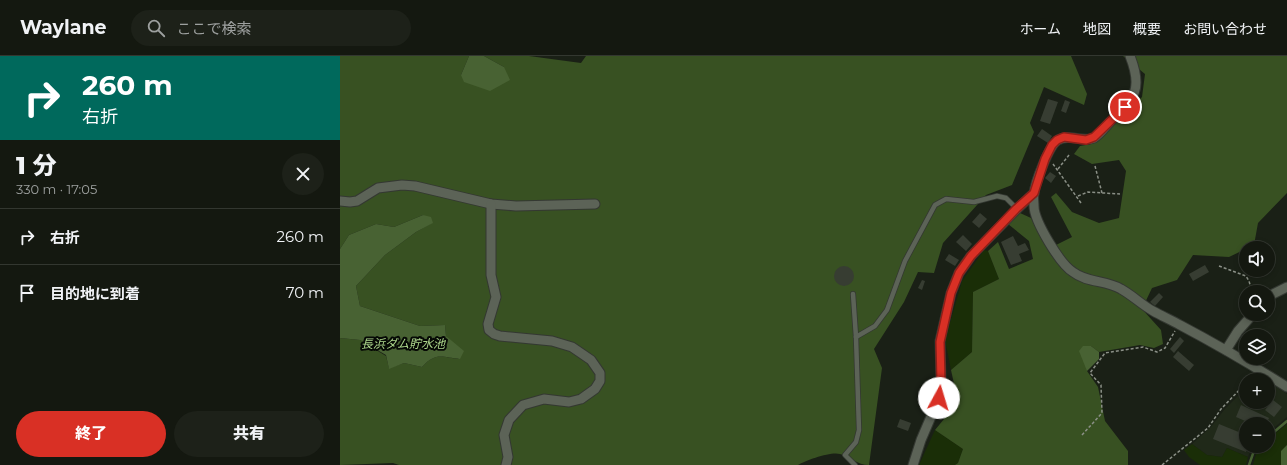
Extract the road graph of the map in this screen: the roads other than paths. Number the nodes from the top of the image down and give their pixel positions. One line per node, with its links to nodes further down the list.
1 (1130, 56): 2 (street)
2 (1034, 193): 6 (street); 12 (street)
3 (340, 200): 4 (street)
4 (491, 204): 5 (street); 14 (street)
5 (595, 204)
6 (1016, 209): 11 (lane); 16 (street)
7 (1287, 288): 8 (street)
8 (1275, 293)
9 (853, 294): 11 (lane)
10 (1247, 321): 12 (street)
11 (856, 337): 15 (lane)
12 (1226, 350): 13 (street)
13 (1287, 387)
14 (506, 465)
15 (855, 465)
16 (913, 465)

